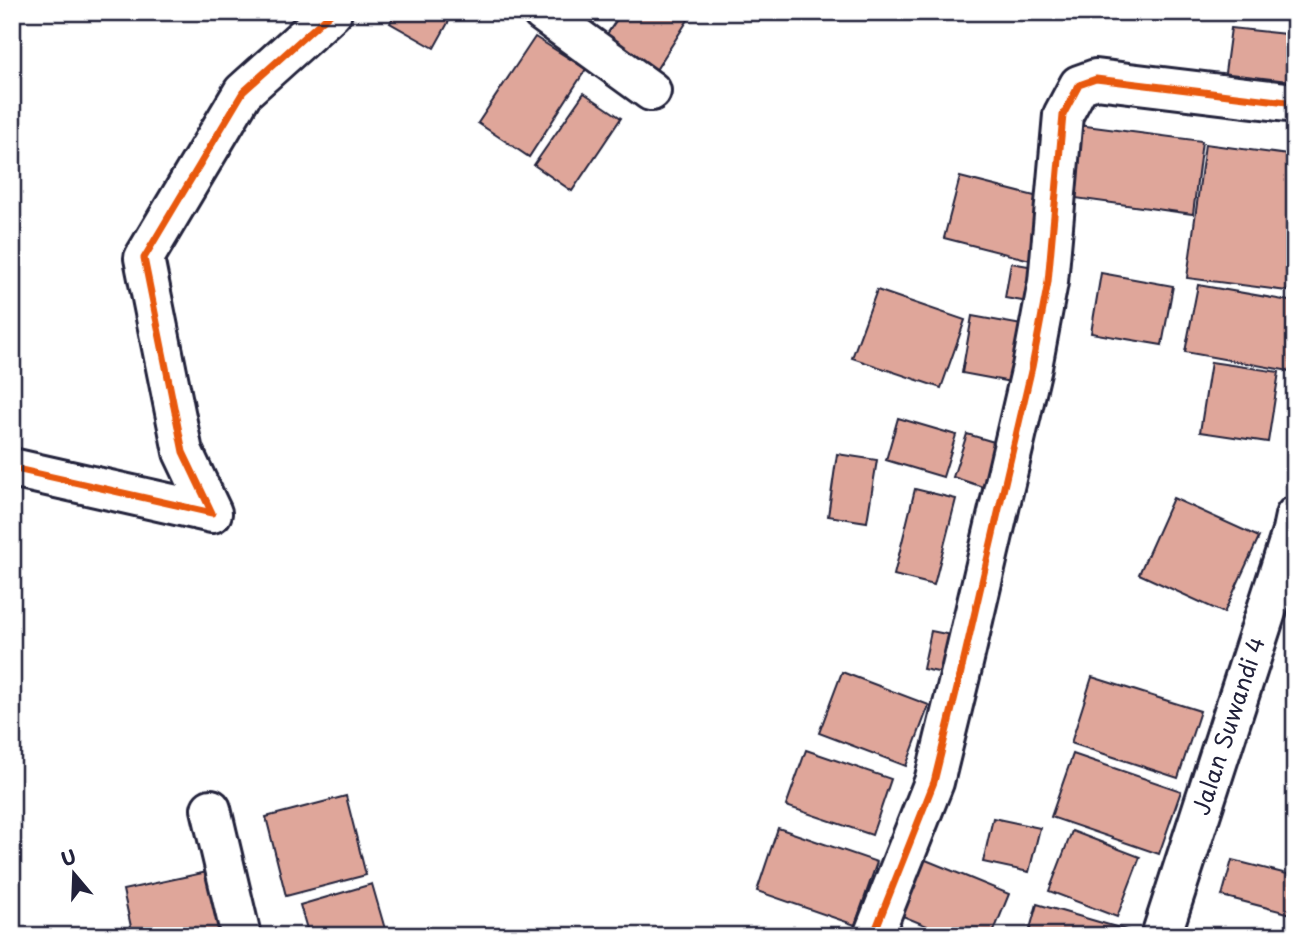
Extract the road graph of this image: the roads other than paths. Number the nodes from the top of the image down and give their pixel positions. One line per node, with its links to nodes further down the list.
1 (332, 12): 5 (street)
2 (542, 12): 3 (street)
3 (651, 91)
4 (1295, 103): 9 (street)
5 (12, 468)
6 (1295, 516): 10 (street, Jalan Suwandi 4)
7 (211, 809): 8 (street)
8 (241, 936)
9 (873, 936)
10 (1161, 936)

